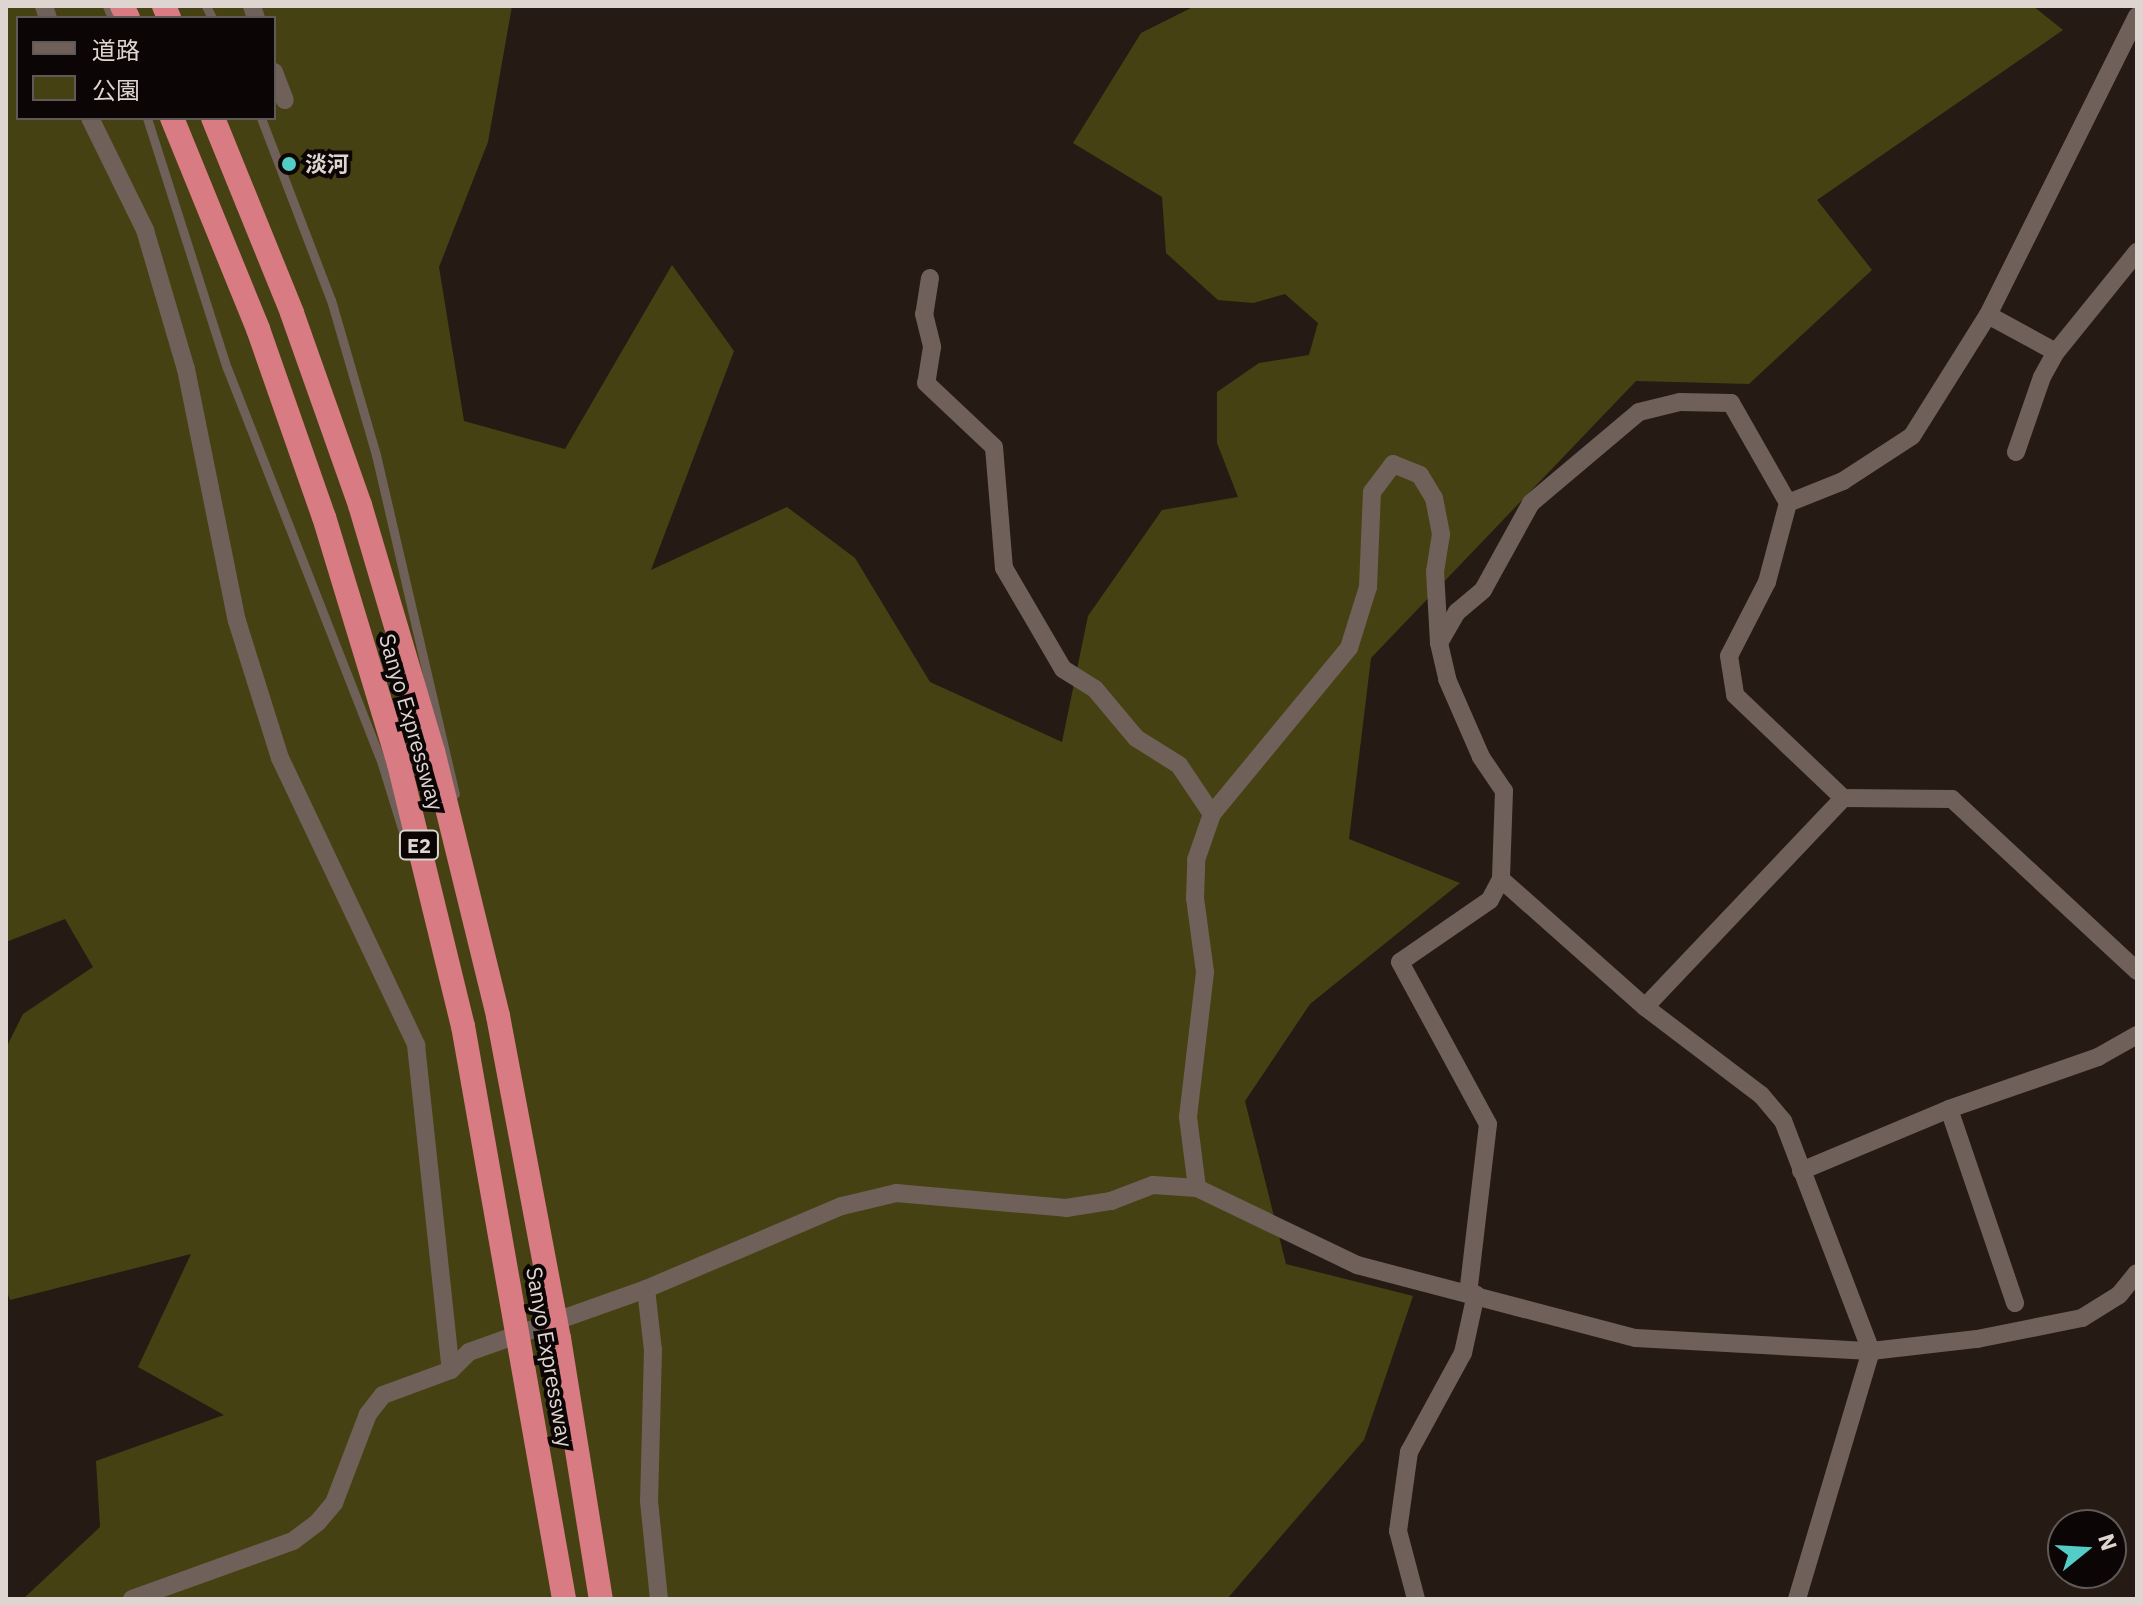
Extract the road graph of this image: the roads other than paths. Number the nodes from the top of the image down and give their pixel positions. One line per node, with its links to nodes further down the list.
1 (2137, 16): 11 (street)
2 (276, 77): 3 (street)
3 (285, 100)
4 (91, 120): 32 (street)
5 (148, 120): 22 (lane)
6 (173, 120): 22 (highway, Sanyo Expressway / E2)
7 (214, 120): 19 (highway, Sanyo Expressway / E2)
8 (262, 120): 19 (lane)
9 (2137, 252): 12 (street)
10 (930, 278): 17 (street)
11 (1988, 315): 12 (street); 14 (street)
12 (2056, 352): 13 (street)
13 (2016, 452)
14 (1788, 503): 15 (street); 16 (street)
15 (1439, 643): 17 (street); 18 (street)
16 (1843, 798): 20 (street); 21 (street)
17 (1212, 814): 26 (street)
18 (1501, 879): 21 (street); 29 (street)
19 (474, 914): 35 (highway, Sanyo Expressway / E2)
20 (2137, 971)
21 (1645, 1007): 25 (street)
22 (463, 1026): 34 (highway, Sanyo Expressway / E2)
23 (2137, 1035): 24 (street)
24 (1949, 1109): 25 (street); 30 (street)
25 (1801, 1171): 31 (street)
26 (1197, 1188): 28 (street); 29 (street)
27 (2137, 1273): 31 (street)
28 (646, 1289): 32 (street); 36 (street)
29 (1472, 1294): 31 (street); 37 (street)
30 (2015, 1303)
31 (1871, 1351): 38 (street)
32 (451, 1370): 33 (street)
33 (132, 1599)
34 (564, 1599)
35 (601, 1599)
36 (659, 1599)
37 (1416, 1599)
38 (1797, 1599)

